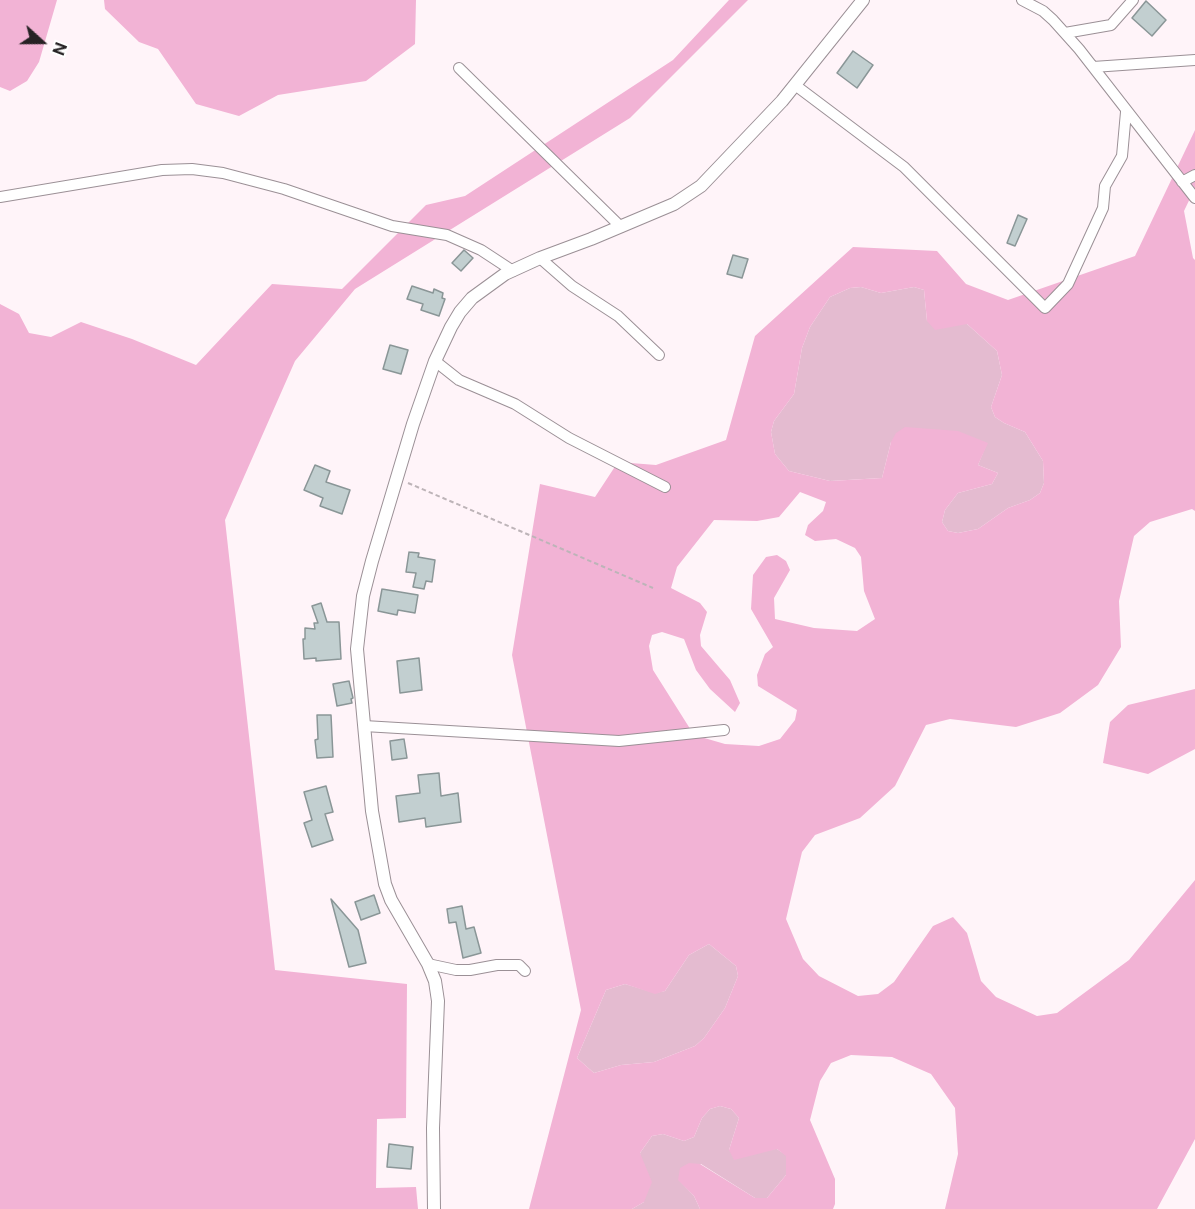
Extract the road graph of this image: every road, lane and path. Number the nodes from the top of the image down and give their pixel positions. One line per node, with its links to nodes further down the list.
1 (864, 0): 8 (street)
2 (1022, 0): 4 (street)
3 (1133, 0): 4 (street)
4 (1065, 33): 6 (street)
5 (1195, 60): 6 (street)
6 (1093, 67): 9 (street)
7 (459, 68): 14 (street)
8 (795, 85): 9 (street); 14 (street)
9 (1126, 112): 11 (street)
10 (1195, 175): 11 (street)
11 (1182, 182): 13 (street)
12 (0, 197): 16 (street)
13 (1195, 198)
14 (621, 227): 15 (street)
15 (540, 258): 16 (street); 17 (street)
16 (513, 271): 18 (street)
17 (659, 355)
18 (435, 361): 19 (street); 20 (street)
19 (397, 478): 21 (path); 22 (street)
20 (665, 487)
21 (653, 588)
22 (364, 726): 23 (street); 24 (street)
23 (724, 730)
24 (428, 964): 25 (street); 26 (street)
25 (525, 971)
26 (434, 1209)

